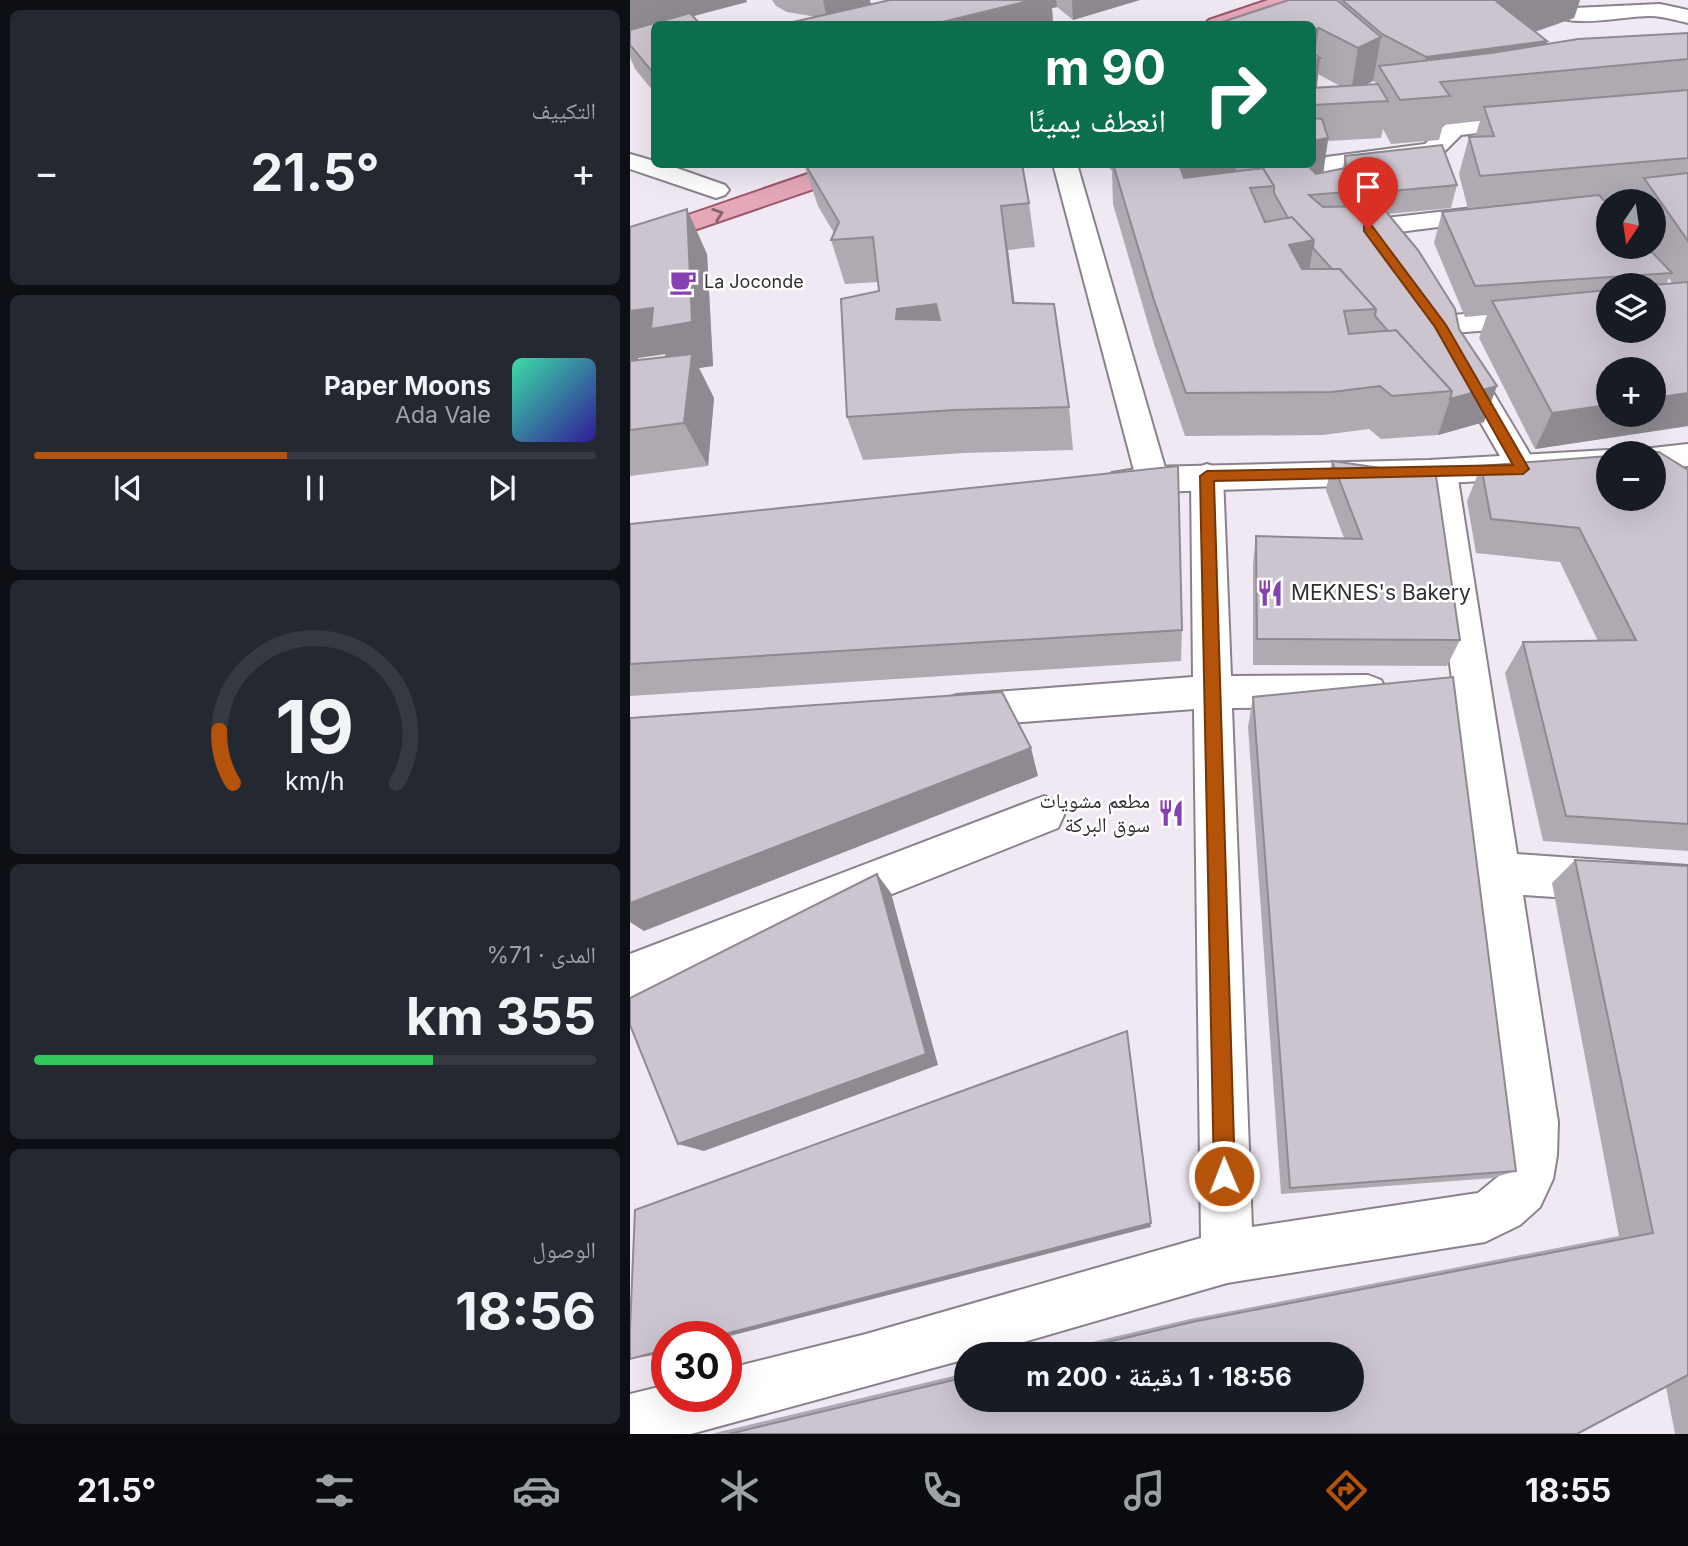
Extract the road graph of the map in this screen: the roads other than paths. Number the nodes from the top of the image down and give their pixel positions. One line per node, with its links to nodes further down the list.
1 (1544, 0): 3 (street)
2 (1293, 8): 4 (main road); 5 (main road)
3 (1688, 17)
4 (1230, 21)
5 (1278, 21)
6 (1547, 120): 11 (street)
7 (630, 161): 12 (street)
8 (782, 168): 12 (main road)
9 (851, 168): 15 (main road, one-way to 9)
10 (1066, 168): 21 (street)
11 (1448, 183): 11 (street); 13 (street)
12 (716, 190): 14 (main road)
13 (1518, 212)
14 (630, 219)
15 (630, 244)
16 (1596, 312): 18 (street)
17 (1596, 462): 18 (street)
18 (1523, 469): 19 (street)
19 (1441, 473): 20 (street); 23 (street)
20 (1207, 476): 21 (street); 24 (street)
21 (1152, 478): 22 (street)
22 (1088, 484)
23 (1472, 690): 24 (street); 27 (street)
24 (1211, 692): 25 (street); 30 (street)
25 (920, 714)
26 (1044, 815): 29 (street)
27 (1501, 873): 28 (street); 30 (street)
28 (1688, 886)
29 (630, 976)
30 (1227, 1257): 31 (street)
31 (630, 1422)

